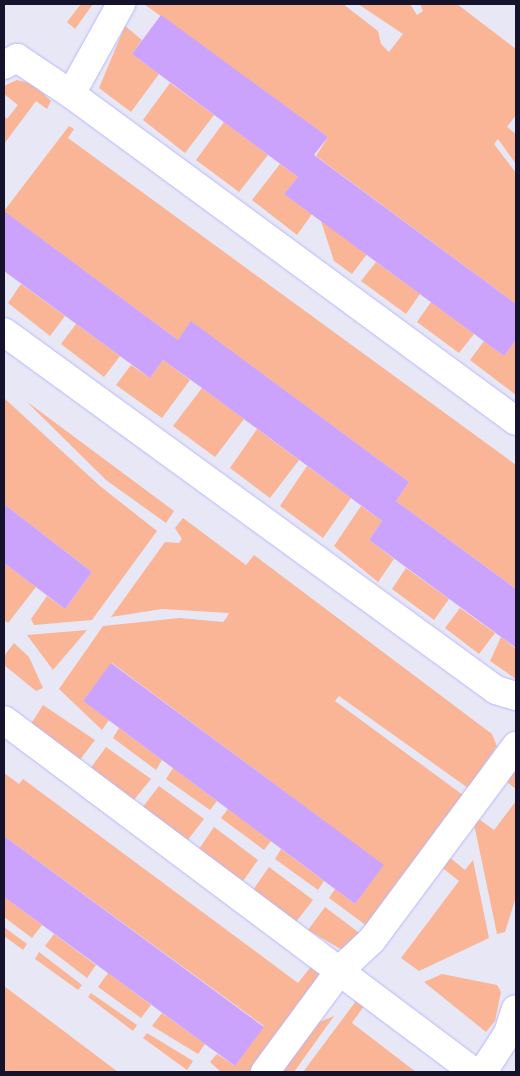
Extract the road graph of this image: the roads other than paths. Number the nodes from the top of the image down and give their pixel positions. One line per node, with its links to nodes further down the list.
1 (121, 4): 3 (street)
2 (8, 57): 3 (street)
3 (71, 94): 5 (street)
4 (4, 332): 6 (street)
5 (516, 421)
6 (516, 696)
7 (4, 720): 9 (street)
8 (516, 746): 9 (street)
9 (342, 969): 11 (street); 12 (street)
10 (516, 1009): 13 (street)
11 (265, 1072)
12 (474, 1072)
13 (482, 1072)

